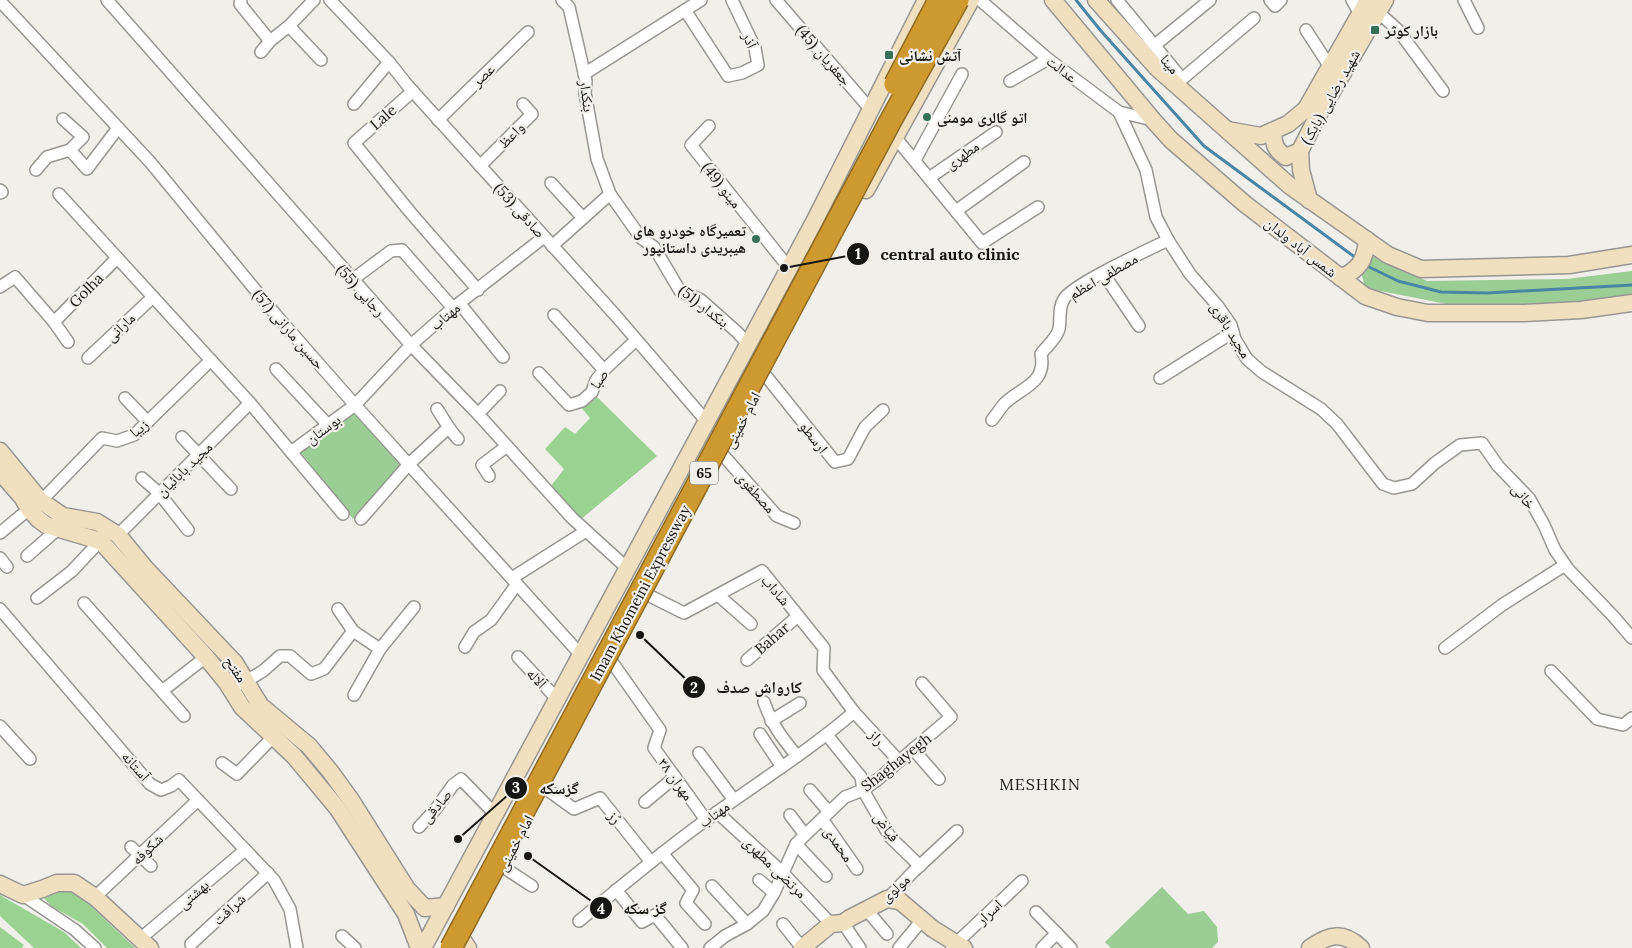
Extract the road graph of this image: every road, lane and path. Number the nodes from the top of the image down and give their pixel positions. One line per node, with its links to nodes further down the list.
1 (107, 0): 76 (street, رجایی (55))
2 (241, 0): 27 (street)
3 (314, 0): 23 (street)
4 (330, 0): 32 (street, صادقی (53))
5 (562, 0): 34 (street, بنکدار)
6 (701, 0): 21 (street)
7 (732, 0): 21 (street, آذر)
8 (776, 0): 41 (street, جعفریان (45))
9 (926, 0): 41 (main road, امام خمینی)
10 (939, 0): 244 (highway, Imam Khomeini Expressway / 65, bridge)
11 (958, 0): 237 (highway, Imam Khomeini Expressway / 65, bridge)
12 (971, 0): 51 (main road, امام خمینی)
13 (980, 0): 30 (street, عدالت)
14 (1053, 0): 45 (main road, شمس آباد ولدان)
15 (1096, 0): 48 (main road)
16 (1116, 0): 28 (street, مینا)
17 (1210, 0): 28 (street)
18 (1464, 0): 24 (street)
19 (0, 1): 47 (street, حسین مارانی (57))
20 (1368, 5): 33 (main road, شهید رضایی (بابک)); 37 (street); 53 (main road, شهید رضایی (بابک))
21 (685, 10): 34 (street)
22 (1254, 18): 28 (street, مینا)
23 (289, 26): 27 (street); 31 (street)
24 (1478, 28)
25 (1306, 30): 33 (street)
26 (528, 32): 44 (street, عصر)
27 (270, 41): 29 (street)
28 (1155, 46)
29 (261, 52)
30 (1048, 59): 36 (street); 42 (street, عدالت)
31 (320, 60)
32 (389, 62): 38 (street, صادقی (53)); 39 (street)
33 (1330, 67): 49 (main road, شهید رضایی (بابک))
34 (584, 74): 62 (street, بنکدار)
35 (962, 74): 54 (street)
36 (1010, 81)
37 (1443, 90)
38 (413, 92): 44 (street, صادقی (53)); 78 (street, Lale)
39 (354, 104)
40 (523, 104): 56 (street, واعظ)
41 (871, 110): 60 (main road, امام خمینی)
42 (1119, 112): 45 (street, عدالت); 68 (street, مجید باقری)
43 (63, 119): 52 (street)
44 (438, 120): 56 (street, صادقی (53))
45 (1153, 120): 75 (main road, شمس آباد ولدان)
46 (709, 126): 73 (street, مینو (49))
47 (118, 128): 52 (street); 101 (street, حسین مارانی (57))
48 (1226, 130): 49 (main road, شهید رضایی (بابک)); 63 (main road)
49 (1273, 130): 53 (main road)
50 (996, 132): 58 (street, مطهری)
51 (895, 136): 54 (street); 64 (main road, امام خمینی)
52 (70, 150): 57 (street)
53 (1300, 151): 63 (main road, شهید رضایی (بابک))
54 (915, 160): 58 (street)
55 (1024, 162): 66 (street)
56 (480, 166): 70 (street, صادقی (53))
57 (36, 170)
58 (929, 178): 66 (street)
59 (551, 183): 67 (street)
60 (831, 188): 64 (main road); 73 (main road, امام خمینی)
61 (59, 194): 72 (street)
62 (610, 194): 67 (street, مهتاب); 88 (street, بنکدار (51))
63 (1309, 200): 69 (main road)
64 (858, 204): 96 (main road, امام خمینی)
65 (1038, 206): 66 (street)
66 (956, 211)
67 (583, 218): 70 (street, مهتاب)
68 (1168, 240): 74 (street, مصطفی اعظم); 85 (street, مجید باقری)
69 (1367, 240): 71 (main road); 75 (main road)
70 (548, 241): 78 (street, مهتاب); 86 (street, صادقی (53))
71 (1632, 255)
72 (117, 258): 79 (street); 83 (street, Golha)
73 (789, 268): 88 (main road, امام خمینی)
74 (1103, 273): 84 (street); 105 (street, مصطفی اعظم)
75 (1341, 278): 80 (main road, شمس آباد ولدان)
76 (352, 280): 81 (street); 89 (street, رجایی (55))
77 (0, 287): 83 (street)
78 (478, 290): 81 (street, مهتاب)
79 (153, 297): 91 (street, مارانی); 92 (street)
80 (1632, 303)
81 (456, 306): 89 (street, مهتاب); 90 (street)
82 (554, 314): 94 (street)
83 (54, 322): 87 (street)
84 (1139, 326)
85 (1233, 332): 97 (street); 121 (street, مجید باقری)
86 (636, 340): 94 (street, صبا); 107 (street, صادقی (53))
87 (68, 342)
88 (748, 344): 107 (main road, امام خمینی)
89 (411, 345): 101 (street, مهتاب); 104 (street, رجایی (55))
90 (503, 357)
91 (88, 358)
92 (211, 360): 100 (street); 106 (street, زیبا)
93 (276, 368): 108 (street)
94 (604, 370): 95 (street, صبا)
95 (539, 373)
96 (766, 376): 103 (street, ارسطو); 116 (main road, امام خمینی)
97 (1160, 378)
98 (500, 391): 104 (street)
99 (125, 398): 106 (street)
100 (250, 403): 114 (street); 115 (street, مجید بابائیان)
101 (355, 405): 108 (street, بوستان); 117 (street, حسین مارانی (57))
102 (437, 409): 109 (street)
103 (883, 410)
104 (478, 414): 112 (street, رجایی (55))
105 (992, 420)
106 (148, 422): 124 (street, زیبا)
107 (707, 422): 136 (main road, امام خمینی)
108 (328, 425): 114 (street, بوستان)
109 (448, 428): 111 (street); 117 (street)
110 (182, 437): 115 (street)
111 (458, 439)
112 (507, 446): 119 (street); 130 (street, رجایی (55))
113 (0, 451): 124 (main road, مفتح)
114 (291, 452): 125 (street)
115 (198, 455): 122 (street); 123 (street, مجید بابائیان)
116 (723, 455): 127 (street, مصطفوی); 139 (main road, امام خمینی)
117 (409, 464): 126 (street); 137 (street, حسین مارانی (57))
118 (0, 472): 124 (main road, مفتح)
119 (490, 476)
120 (142, 478): 123 (street)
121 (1383, 484): 135 (street, خانی)
122 (231, 489)
123 (159, 492): 129 (street); 132 (street, مجید بابائیان)
124 (35, 505): 128 (main road, مفتح); 131 (street); 132 (main road, مفتح)
125 (343, 514)
126 (361, 519)
127 (794, 523)
128 (58, 529): 133 (main road, مفتح); 134 (street)
129 (188, 530)
130 (586, 531): 136 (street, رجایی (55)); 137 (street)
131 (0, 533)
132 (118, 535): 158 (main road, مفتح)
133 (100, 541): 140 (street); 153 (main road, مفتح)
134 (27, 556)
135 (1564, 564): 148 (street, خانی); 150 (street)
136 (628, 569): 152 (main road, امام خمینی)
137 (514, 581): 149 (street); 152 (street, حسین مارانی (57))
138 (718, 595): 139 (street, شاداب); 145 (street, شاداب); 146 (street)
139 (648, 596): 156 (main road, امام خمینی)
140 (37, 598)
141 (84, 603): 160 (street)
142 (414, 607): 151 (street)
143 (0, 609): 186 (street, آستانه)
144 (338, 609): 147 (street)
145 (798, 616): 155 (street, Bahar); 166 (street, شاداب)
146 (751, 624)
147 (353, 631): 151 (street); 158 (street)
148 (1632, 638)
149 (465, 647)
150 (1445, 648)
151 (380, 649): 162 (street)
152 (581, 655): 163 (main road, امام خمینی)
153 (206, 657): 160 (street); 161 (main road, مفتح)
154 (518, 657): 163 (street, آلاله)
155 (747, 660)
156 (612, 662): 181 (street, مهران ۳۸); 183 (main road, امام خمینی)
157 (1550, 671): 168 (street)
158 (245, 681): 161 (street); 221 (main road, مفتح)
159 (922, 683): 174 (street, Shaghayegh)
160 (162, 692): 167 (street)
161 (232, 692): 173 (main road, مفتح)
162 (354, 695)
163 (557, 699): 190 (main road, امام خمینی)
164 (764, 702): 169 (street)
165 (800, 703): 169 (street)
166 (854, 712): 172 (street, مهتاب); 179 (street, راز)
167 (184, 716)
168 (1632, 718)
169 (771, 721): 176 (street)
170 (0, 726): 177 (street)
171 (760, 734): 180 (street)
172 (827, 735): 176 (street, مهتاب); 185 (street, فیاض)
173 (274, 736): 178 (street); 226 (main road, مفتح)
174 (913, 749): 179 (street, Shaghayegh); 182 (street)
175 (699, 754): 187 (street)
176 (797, 756): 180 (street, مهتاب)
177 (30, 759)
178 (222, 762)
179 (899, 762): 185 (street, Shaghayegh)
180 (782, 766): 187 (street, مهتاب)
181 (675, 777): 188 (street); 193 (street, مهران ۳۸)
182 (939, 779)
183 (545, 788): 202 (street, رُز); 205 (main road, امام خمینی)
184 (810, 790): 192 (street, محمدی)
185 (863, 790): 192 (street, Shaghayegh); 204 (street, فیاض)
186 (198, 800): 199 (street, آستانه); 201 (street, شکوفه)
187 (734, 800): 189 (street, مهتاب)
188 (645, 802)
189 (716, 812): 193 (street, مهتاب); 207 (street, مرتضی مطهری)
190 (495, 814): 194 (street, صادقی); 220 (main road, امام خمینی)
191 (790, 815): 196 (street)
192 (825, 816): 196 (street, Shaghayegh); 206 (street, محمدی)
193 (706, 820): 200 (street, مهتاب)
194 (419, 827)
195 (957, 831): 204 (street, مولوی)
196 (805, 835): 197 (street, Shaghayegh)
197 (796, 844): 207 (street, Shaghayegh); 209 (street)
198 (131, 846): 201 (street)
199 (245, 850): 208 (street, آستانه); 234 (street, بهشتی)
200 (662, 853): 202 (street, مهتاب); 227 (street)
201 (140, 855): 203 (street); 218 (street, شکوفه)
202 (651, 862): 215 (street, مهتاب)
203 (151, 866)
204 (920, 866): 219 (street, مولوی)
205 (503, 867): 213 (street); 237 (main road, امام خمینی)
206 (857, 869)
207 (783, 872): 216 (street, Shaghayegh); 230 (street, مرتضی مطهری)
208 (268, 874): 235 (street, شرافت); 240 (street, آستانه)
209 (826, 876)
210 (759, 880): 216 (street)
211 (1022, 882): 238 (street, اسرار)
212 (0, 884): 217 (main road)
213 (532, 886)
214 (712, 886): 228 (street)
215 (616, 890): 225 (street, مهتاب); 245 (street)
216 (774, 893): 228 (street, Shaghayegh)
217 (23, 895): 218 (main road); 239 (street)
218 (96, 898): 234 (main road)
219 (887, 899): 222 (main road, مولوی); 224 (main road)
220 (446, 906): 221 (main road); 243 (main road, امام خمینی)
221 (425, 908): 226 (main road)
222 (866, 909): 230 (main road, مولوی); 232 (street)
223 (1036, 912): 231 (street)
224 (922, 920): 238 (main road); 249 (street)
225 (579, 922)
226 (409, 923): 242 (main road, مفتح)
227 (705, 924)
228 (747, 924): 236 (street, Shaghayegh)
229 (782, 924): 247 (street)
230 (837, 924): 247 (main road, مولوی); 248 (street, مرتضی مطهری)
231 (1057, 933): 250 (street); 251 (street)
232 (887, 934)
233 (342, 936): 241 (street)
234 (145, 943)
235 (191, 944)
236 (722, 944): 246 (street, Shaghayegh)
237 (461, 946)
238 (957, 946)
239 (95, 948)
240 (297, 948)
241 (355, 948)
242 (419, 948)
243 (424, 948)
244 (435, 948)
245 (682, 948)
246 (710, 948)
247 (802, 948)
248 (860, 948)
249 (899, 948)
250 (1042, 948)
251 (1071, 948)
252 (1310, 948): 253 (main road)
253 (1361, 948)

